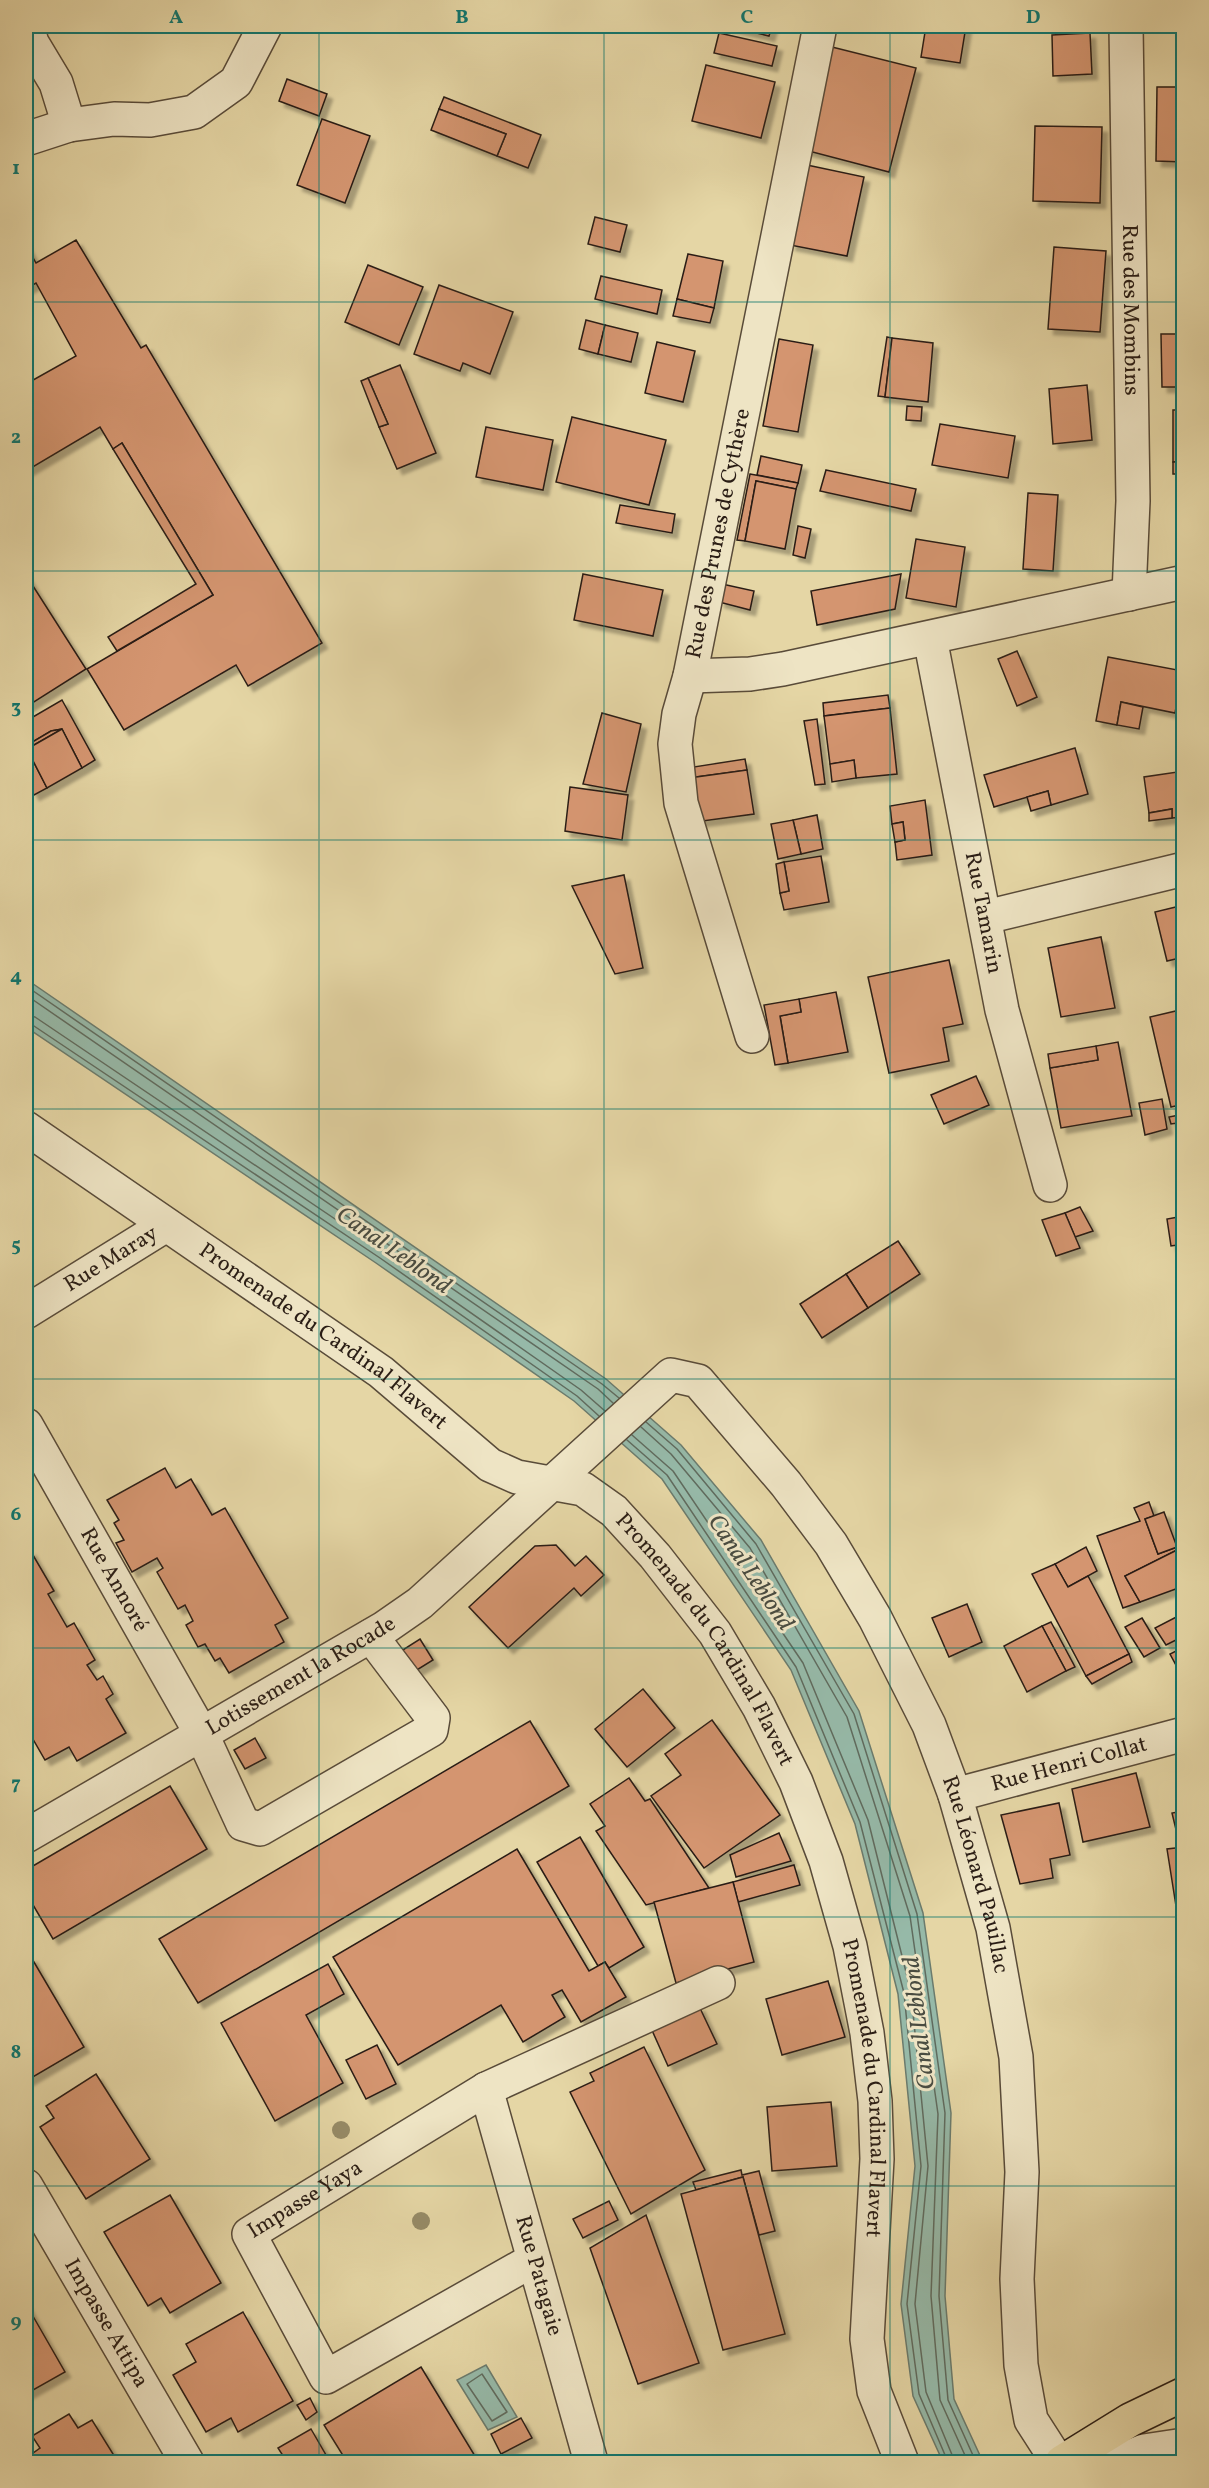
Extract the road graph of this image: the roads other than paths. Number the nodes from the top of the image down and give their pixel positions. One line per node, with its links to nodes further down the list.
1 (27, 26): 5 (street)
2 (266, 26): 5 (street)
3 (820, 26): 10 (street, Rue des Prunes de Cythère)
4 (1126, 26): 8 (street, Rue des Mombins)
5 (69, 124): 6 (street)
6 (26, 139)
7 (1184, 582): 8 (street)
8 (1129, 594): 9 (street)
9 (930, 638): 10 (street); 12 (street, Rue Tamarin)
10 (690, 676): 13 (street, Rue des Prunes de Cythère)
11 (1184, 869): 12 (street)
12 (986, 917): 15 (street, Rue Tamarin)
13 (752, 1036)
14 (26, 1128): 16 (street, Promenade du Cardinal Flavert)
15 (1050, 1185)
16 (166, 1225): 17 (street, Rue Maray); 20 (street, Promenade du Cardinal Flavert)
17 (26, 1312)
18 (671, 1375): 20 (street, Lotissement la Rocade); 24 (street, Rue Léonard Pauillac)
19 (26, 1425): 22 (street, Rue Annoré)
20 (552, 1483): 21 (street, Lotissement la Rocade); 36 (street, Promenade du Cardinal Flavert)
21 (371, 1636): 22 (street, Lotissement la Rocade); 22 (street, Rue Annoré)
22 (202, 1734): 25 (street, Lotissement la Rocade)
23 (1184, 1734): 24 (street, Rue Henri Collat)
24 (955, 1795): 37 (street, Rue Léonard Pauillac)
25 (26, 1836)
26 (718, 1983): 27 (street, Impasse Yaya)
27 (486, 2089): 29 (street, Rue Patagaie); 29 (street, Impasse Yaya)
28 (26, 2186): 34 (street, Impasse Attipa)
29 (533, 2260): 35 (street, Rue Patagaie)
30 (1184, 2394): 32 (main road)
31 (1184, 2408): 32 (main road)
32 (1130, 2420): 37 (main road)
33 (1184, 2445): 38 (street)
34 (186, 2463)
35 (591, 2463)
36 (902, 2463)
37 (1060, 2463)
38 (1117, 2463)

